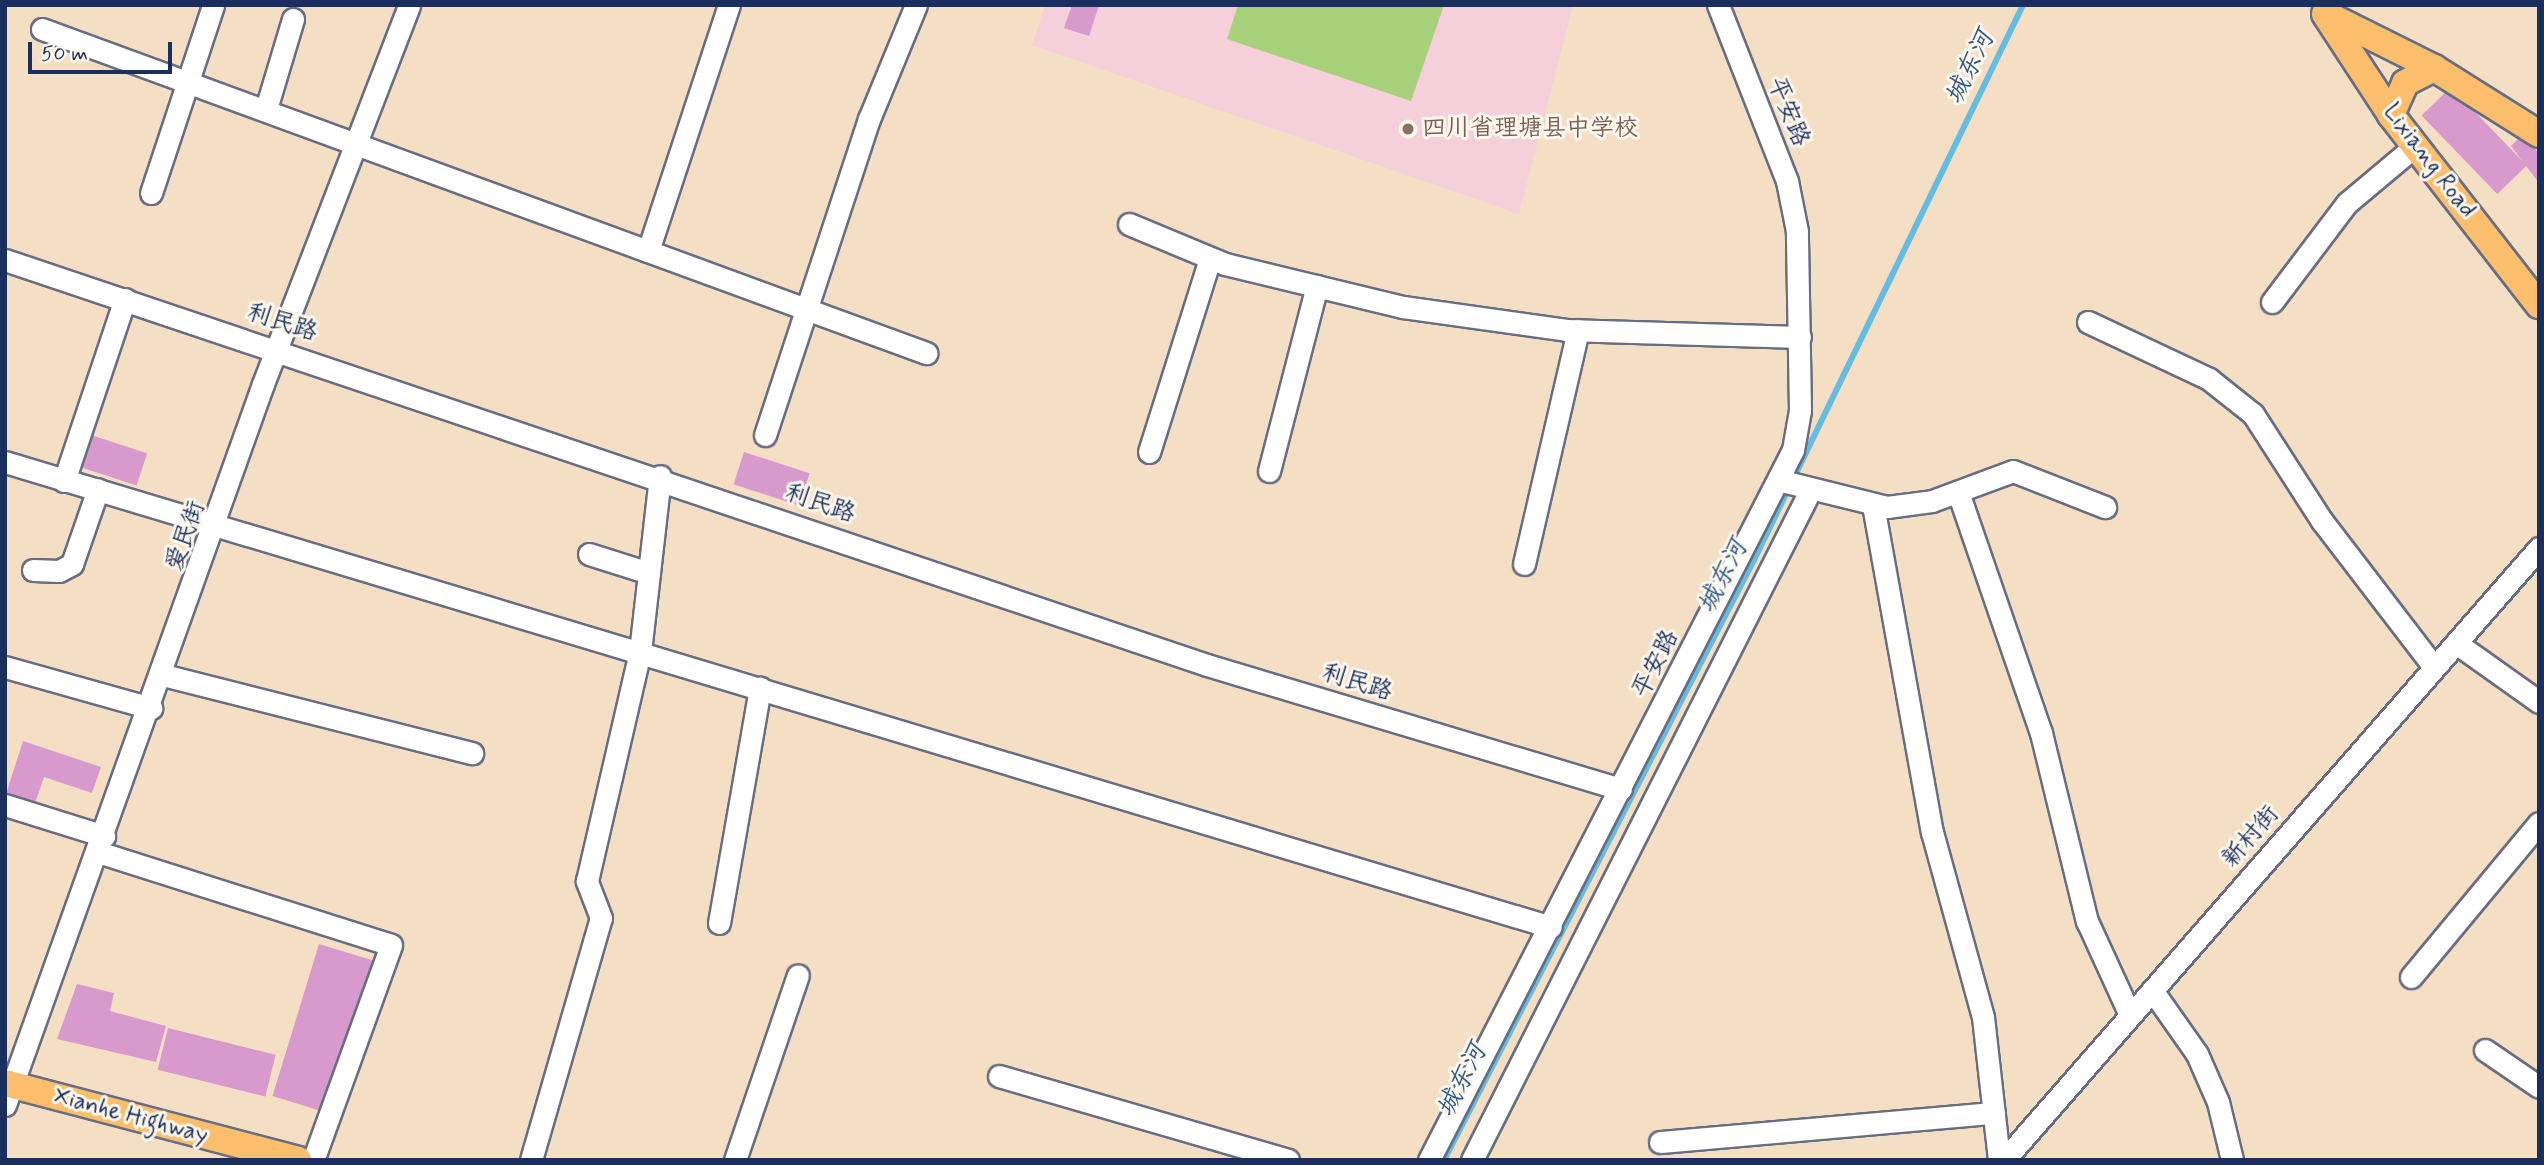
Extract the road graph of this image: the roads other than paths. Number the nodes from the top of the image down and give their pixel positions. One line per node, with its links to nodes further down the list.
1 (214, 5): 10 (street)
2 (409, 5): 14 (street, 爱民街)
3 (729, 5): 18 (street)
4 (916, 5): 25 (street)
5 (1718, 5): 28 (street, 平安路)
6 (2317, 10): 9 (main road); 12 (main road, Lixiang Road)
7 (293, 19): 11 (street)
8 (42, 29): 10 (street)
9 (2434, 68): 12 (main road); 13 (main road)
10 (188, 81): 11 (street); 16 (street)
11 (266, 109): 14 (street)
12 (2391, 115): 15 (main road, Lixiang Road)
13 (2539, 134)
14 (358, 143): 18 (street); 29 (street, 爱民街)
15 (2416, 145): 23 (street); 24 (main road, Lixiang Road)
16 (151, 193)
17 (1129, 224): 19 (street)
18 (648, 251): 25 (street)
19 (1210, 258): 21 (street); 32 (street)
20 (5, 260): 22 (street, 利民路)
21 (1317, 286): 27 (street); 34 (street)
22 (125, 299): 29 (street, 利民路); 36 (street)
23 (2272, 302)
24 (2539, 305)
25 (805, 310): 30 (street); 31 (street)
26 (2088, 321): 51 (street)
27 (1578, 330): 28 (street); 45 (street)
28 (1800, 337): 37 (street, 平安路)
29 (279, 350): 35 (street, 利民路); 42 (street, 爱民街)
30 (926, 353)
31 (765, 435)
32 (1149, 453)
33 (5, 463): 36 (street)
34 (1269, 471)
35 (660, 476): 47 (street); 57 (street, 利民路)
36 (64, 481): 38 (street)
37 (1792, 484): 40 (street); 57 (street, 平安路); 79 (street)
38 (98, 489): 42 (street); 46 (street)
39 (1958, 492): 40 (street); 41 (street); 66 (street)
40 (1873, 505): 71 (street)
41 (2105, 507)
42 (218, 524): 49 (street); 52 (street, 爱民街)
43 (2539, 548): 48 (street, 新村街)
44 (589, 554): 47 (street)
45 (1524, 564)
46 (33, 570)
47 (649, 573): 49 (street)
48 (2456, 643): 51 (street, 新村街); 54 (street)
49 (640, 652): 53 (street); 75 (street)
50 (5, 667): 55 (street)
51 (2434, 667): 65 (street, 新村街)
52 (163, 675): 55 (street, 爱民街); 56 (street)
53 (760, 688): 61 (street); 62 (street)
54 (2539, 702)
55 (151, 708): 60 (street, 爱民街)
56 (472, 753)
57 (1621, 789): 62 (street, 平安路)
58 (5, 805): 60 (street)
59 (2539, 823): 64 (street)
60 (101, 844): 70 (street, 爱民街); 74 (street)
61 (719, 923)
62 (1551, 927): 78 (street, 平安路)
63 (798, 975): 76 (street)
64 (2411, 977)
65 (2152, 990): 66 (street, 新村街); 81 (street)
66 (2130, 1015): 80 (street, 新村街)
67 (2485, 1050): 69 (street)
68 (999, 1076): 77 (street)
69 (2539, 1087)
70 (8, 1091): 73 (main road, Xianhe Highway)
71 (1994, 1113): 72 (street); 80 (street)
72 (1660, 1142)
73 (288, 1159)
74 (313, 1160)
75 (531, 1160)
76 (735, 1160)
77 (1288, 1160)
78 (1429, 1160)
79 (1472, 1160)
80 (2001, 1160)
81 (2232, 1160)

